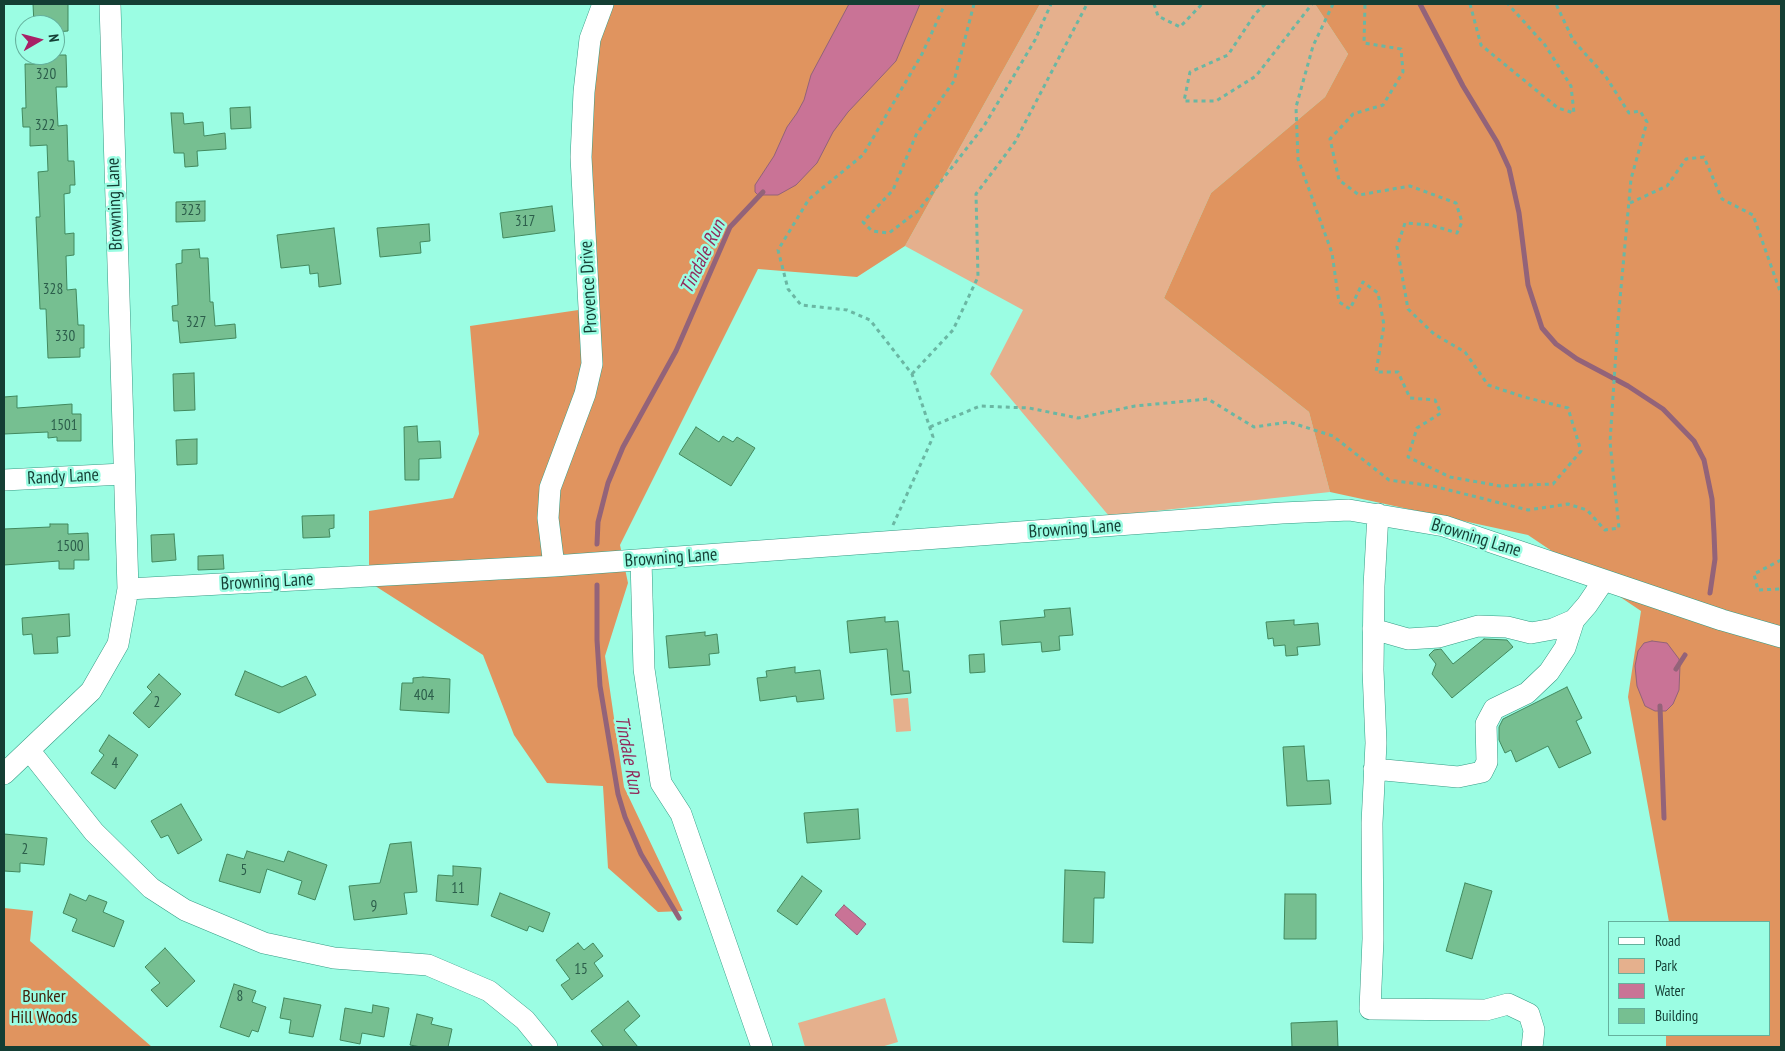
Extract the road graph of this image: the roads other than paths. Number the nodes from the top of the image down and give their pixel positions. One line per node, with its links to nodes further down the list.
1 (110, 4): 3 (street, Browning Lane)
2 (603, 4): 7 (street, Provence Drive)
3 (123, 474): 4 (street, Randy Lane); 9 (street, Browning Lane)
4 (4, 480)
5 (1378, 514): 6 (street, Browning Lane); 8 (street, Browning Lane); 11 (street)
6 (641, 560): 7 (street, Browning Lane); 17 (street)
7 (554, 566): 9 (street, Browning Lane)
8 (1604, 580): 10 (street); 12 (street, Browning Lane)
9 (128, 589): 13 (street)
10 (1574, 620): 11 (street); 14 (street)
11 (1374, 629): 14 (street)
12 (1781, 637)
13 (29, 750): 15 (street); 16 (street)
14 (1374, 769): 18 (street)
15 (4, 774)
16 (546, 1047)
17 (762, 1047)
18 (1532, 1047)

